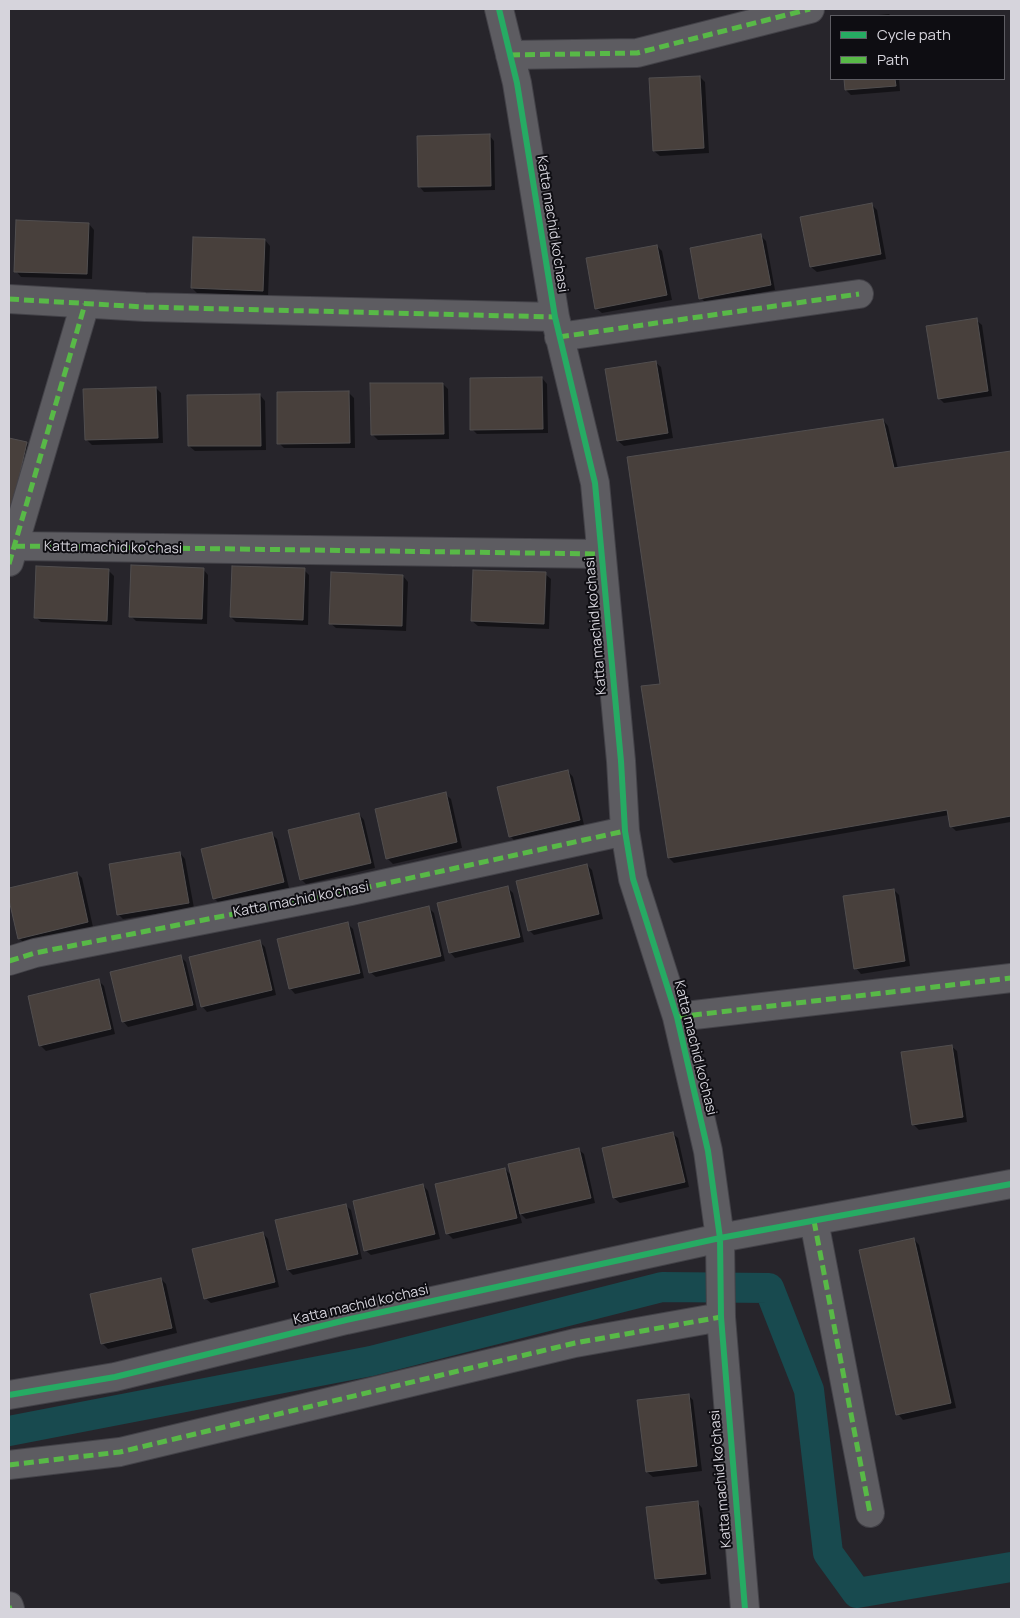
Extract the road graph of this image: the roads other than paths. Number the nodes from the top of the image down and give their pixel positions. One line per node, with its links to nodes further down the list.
1 (499, 9): 3 (street, Katta machid ko'chasi)
2 (810, 9): 3 (street)
3 (510, 55): 7 (street, Katta machid ko'chasi)
4 (859, 294): 7 (street)
5 (9, 299): 6 (street)
6 (84, 304): 7 (street); 9 (street, Katta machid ko'chasi)
7 (557, 327): 8 (street, Katta machid ko'chasi)
8 (601, 554): 9 (street, Katta machid ko'chasi); 10 (street, Katta machid ko'chasi)
9 (12, 555)
10 (625, 830): 11 (street, Katta machid ko'chasi); 13 (street, Katta machid ko'chasi)
11 (9, 961)
12 (1011, 978): 13 (street, Katta machid ko'chasi)
13 (677, 1017): 16 (street, Katta machid ko'chasi)
14 (1011, 1184): 15 (street, Katta machid ko'chasi)
15 (814, 1221): 16 (street, Katta machid ko'chasi); 20 (street)
16 (720, 1238): 17 (street, Katta machid ko'chasi); 18 (street, Katta machid ko'chasi)
17 (720, 1317): 19 (street); 21 (street, Katta machid ko'chasi)
18 (9, 1395)
19 (9, 1465)
20 (870, 1513)
21 (745, 1609)

